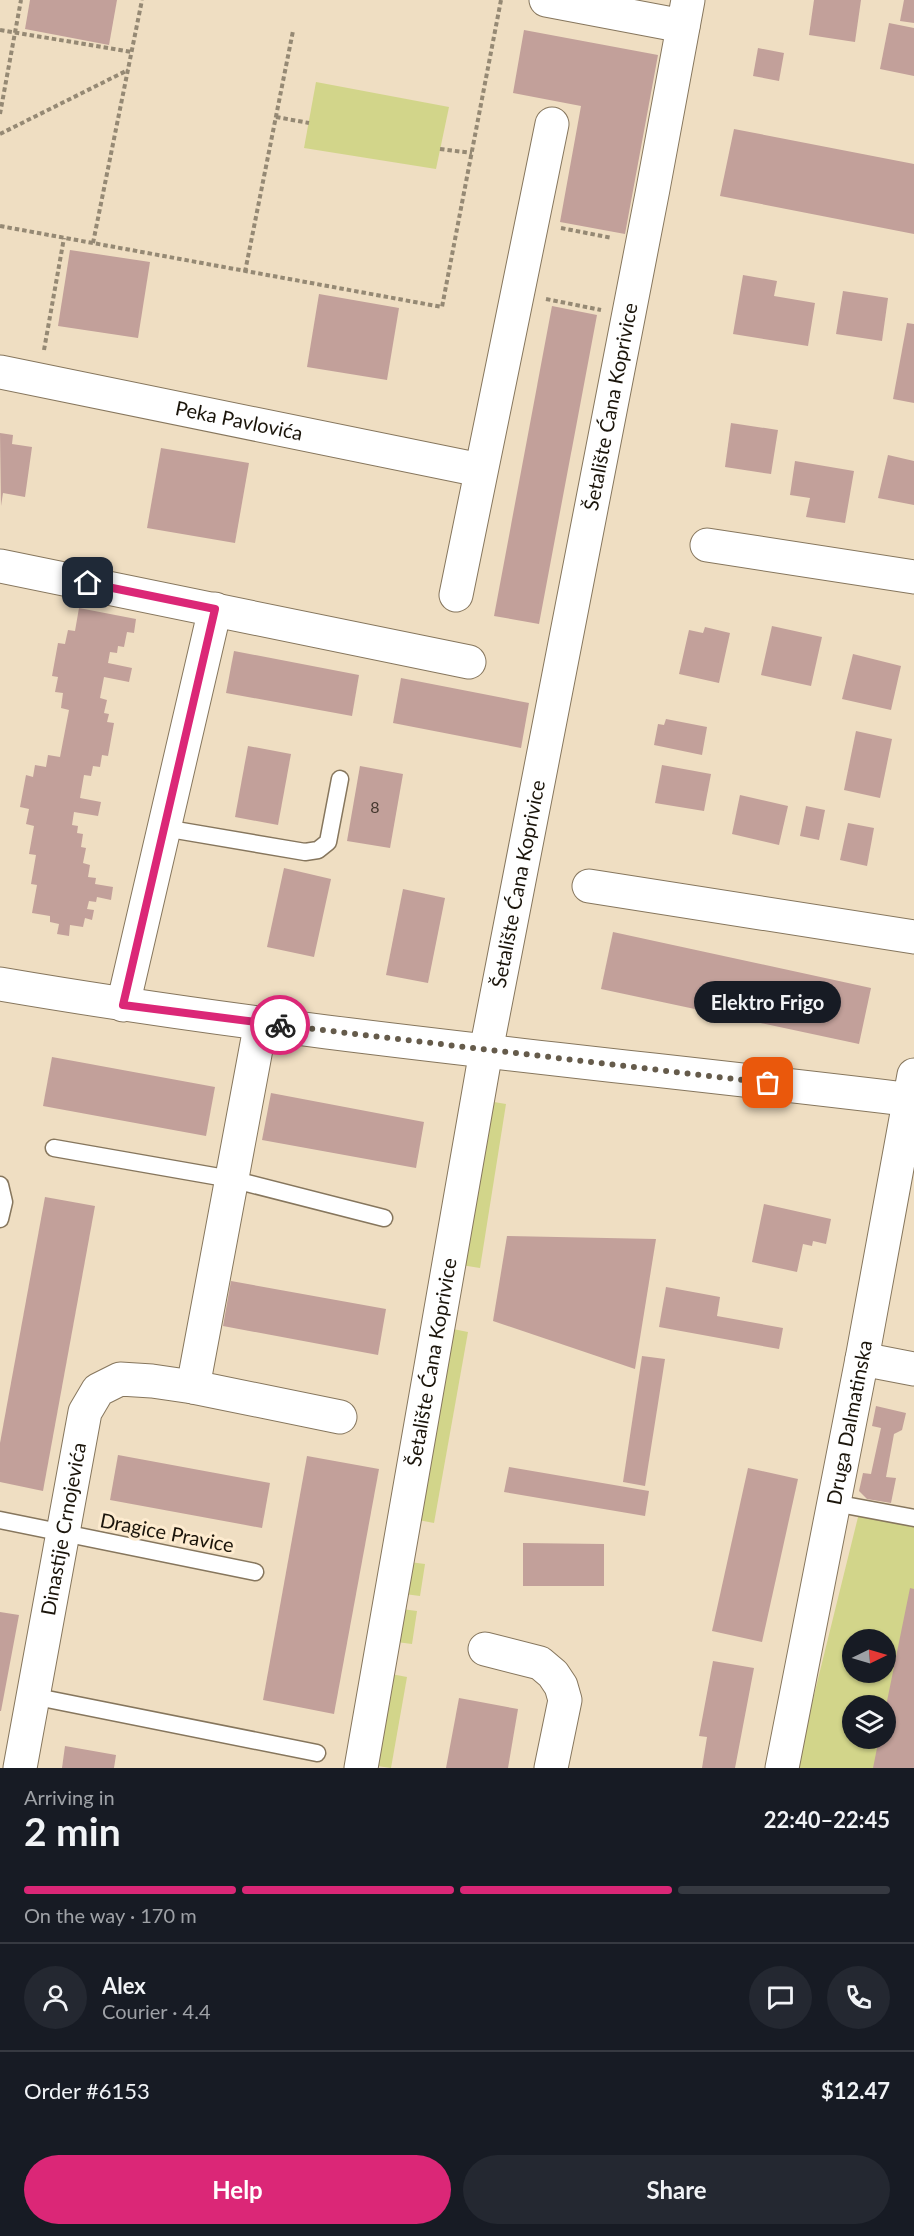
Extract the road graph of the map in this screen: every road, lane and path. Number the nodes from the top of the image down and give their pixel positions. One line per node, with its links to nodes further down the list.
1 (21, 0): 8 (path)
2 (142, 0): 9 (path)
3 (501, 0): 17 (path)
4 (546, 0): 5 (street)
5 (686, 13): 22 (street, Šetalište Ćana Koprivice)
6 (0, 30): 8 (path)
7 (293, 31): 12 (path)
8 (15, 33): 9 (path); 11 (path)
9 (132, 52): 10 (path)
10 (128, 70): 15 (path); 21 (path)
11 (0, 114)
12 (276, 117): 13 (path); 23 (path)
13 (309, 123)
14 (552, 124): 28 (street)
15 (0, 135)
16 (440, 149): 17 (path)
17 (472, 153): 23 (path)
18 (0, 226): 20 (path)
19 (554, 227): 22 (path)
20 (64, 238): 21 (path); 26 (path)
21 (93, 243): 23 (path)
22 (643, 244): 25 (street, Šetalište Ćana Koprivice)
23 (245, 272)
24 (540, 298): 25 (path)
25 (629, 315): 42 (street, Šetalište Ćana Koprivice)
26 (43, 356)
27 (0, 372): 28 (street, Peka Pavlovića)
28 (480, 470): 32 (street)
29 (707, 545): 31 (street)
30 (0, 566): 33 (street)
31 (914, 577)
32 (456, 595)
33 (215, 609): 34 (street); 36 (street)
34 (469, 662)
35 (340, 778): 36 (lane)
36 (164, 828): 40 (street)
37 (589, 886): 38 (street)
38 (914, 937)
39 (0, 984): 40 (street)
40 (123, 1005): 41 (street)
41 (261, 1022): 42 (street); 45 (street)
42 (486, 1051): 43 (street); 62 (street, Šetalište Ćana Koprivice)
43 (912, 1092): 49 (street, Druga Dalmatinska)
44 (54, 1148): 45 (lane)
45 (231, 1179): 47 (lane); 51 (street)
46 (0, 1185): 48 (lane)
47 (384, 1218)
48 (0, 1219)
49 (862, 1359): 50 (street); 53 (street, Druga Dalmatinska)
50 (914, 1369)
51 (193, 1387): 52 (street, Dinastije Crnojevića); 56 (street, Dinastije Crnojevića)
52 (340, 1417)
53 (834, 1503): 54 (lane); 64 (street, Druga Dalmatinska)
54 (914, 1518)
55 (0, 1520): 56 (lane, Dragice Pravice)
56 (62, 1534): 57 (lane, Dragice Pravice); 59 (street, Dinastije Crnojevića)
57 (255, 1572)
58 (484, 1649): 63 (street)
59 (32, 1696): 60 (lane); 61 (street, Dinastije Crnojevića)
60 (316, 1753)
61 (20, 1768)
62 (361, 1768)
63 (551, 1768)
64 (782, 1768)

